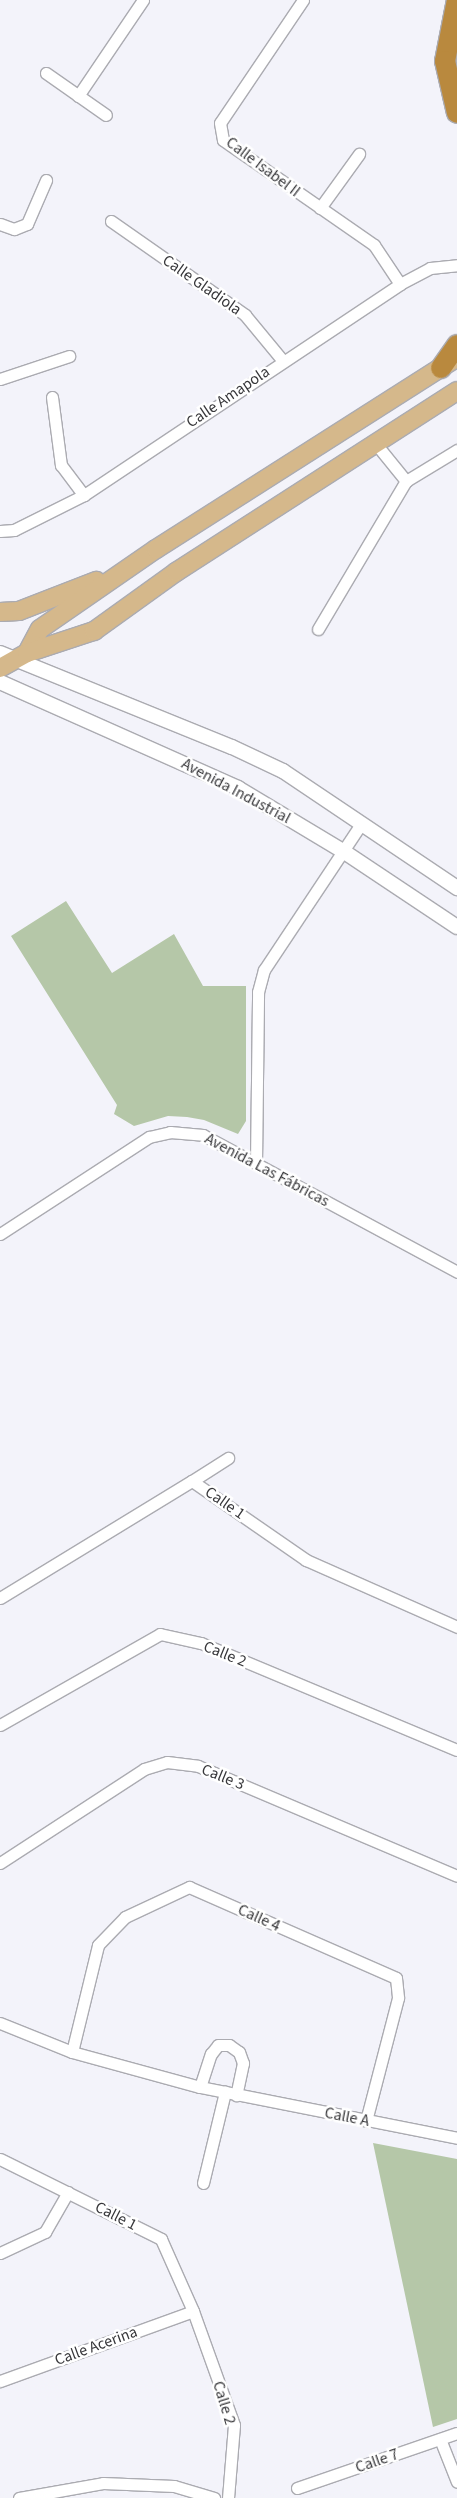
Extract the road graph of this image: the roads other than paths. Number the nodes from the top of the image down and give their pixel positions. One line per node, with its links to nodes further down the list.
1 (143, 0): 5 (street)
2 (303, 0): 10 (street, Calle Isabel II)
3 (457, 0): 6 (highway)
4 (46, 73): 5 (street)
5 (78, 96): 7 (street)
6 (457, 113)
7 (106, 114)
8 (359, 154): 10 (street)
9 (46, 180): 12 (street)
10 (320, 208): 14 (street, Calle Isabel II)
11 (111, 221): 17 (street, Calle Gladiola)
12 (0, 224)
13 (457, 265): 14 (street, Calle Amapola)
14 (400, 284): 17 (street, Calle Amapola)
15 (457, 345): 18 (highway)
16 (69, 356): 19 (street)
17 (283, 360): 25 (street, Calle Amapola)
18 (449, 362): 27 (main road)
19 (0, 379)
20 (457, 391): 22 (main road)
21 (52, 397): 25 (street)
22 (376, 444): 24 (street); 30 (main road)
23 (457, 450): 24 (street)
24 (406, 481): 29 (street)
25 (84, 494): 26 (street, Calle Amapola)
26 (0, 531)
27 (156, 549): 28 (main road); 30 (main road)
28 (0, 612)
29 (318, 629)
30 (15, 655): 31 (main road); 33 (street, Avenida Industrial)
31 (0, 668)
32 (0, 682): 34 (street, Avenida Industrial)
33 (361, 824): 34 (street); 35 (street, Avenida Industrial)
34 (343, 851): 36 (street, Avenida Industrial); 37 (street)
35 (457, 888)
36 (457, 927)
37 (256, 1163): 38 (street, Avenida Las Fábricas); 39 (street, Avenida Las Fábricas)
38 (0, 1234)
39 (457, 1272)
40 (228, 1458): 41 (street)
41 (192, 1481): 42 (street, Calle 1); 43 (street, Calle 1)
42 (0, 1598)
43 (457, 1627)
44 (0, 1724): 45 (street, Calle 2)
45 (457, 1750)
46 (0, 1863): 47 (street, Calle 3)
47 (457, 1876)
48 (0, 2023): 49 (street, Calle A)
49 (72, 2052): 50 (street, Calle A); 52 (street, Calle 4)
50 (200, 2087): 51 (street, Calle A); 51 (street)
51 (231, 2094): 52 (street, Calle A); 55 (street)
52 (366, 2121): 53 (street, Calle A)
53 (457, 2138)
54 (0, 2159): 56 (street, Calle 1)
55 (204, 2184)
56 (68, 2192): 57 (street); 58 (street, Calle 1)
57 (0, 2253)
58 (193, 2311): 59 (street, Calle Acerina); 66 (street, Calle 2)
59 (0, 2381)
60 (457, 2433): 61 (street, Calle 7)
61 (440, 2439): 62 (street); 63 (street, Calle 7)
62 (457, 2482)
63 (297, 2488)
64 (19, 2498): 65 (street)
65 (214, 2498)
66 (228, 2498)

